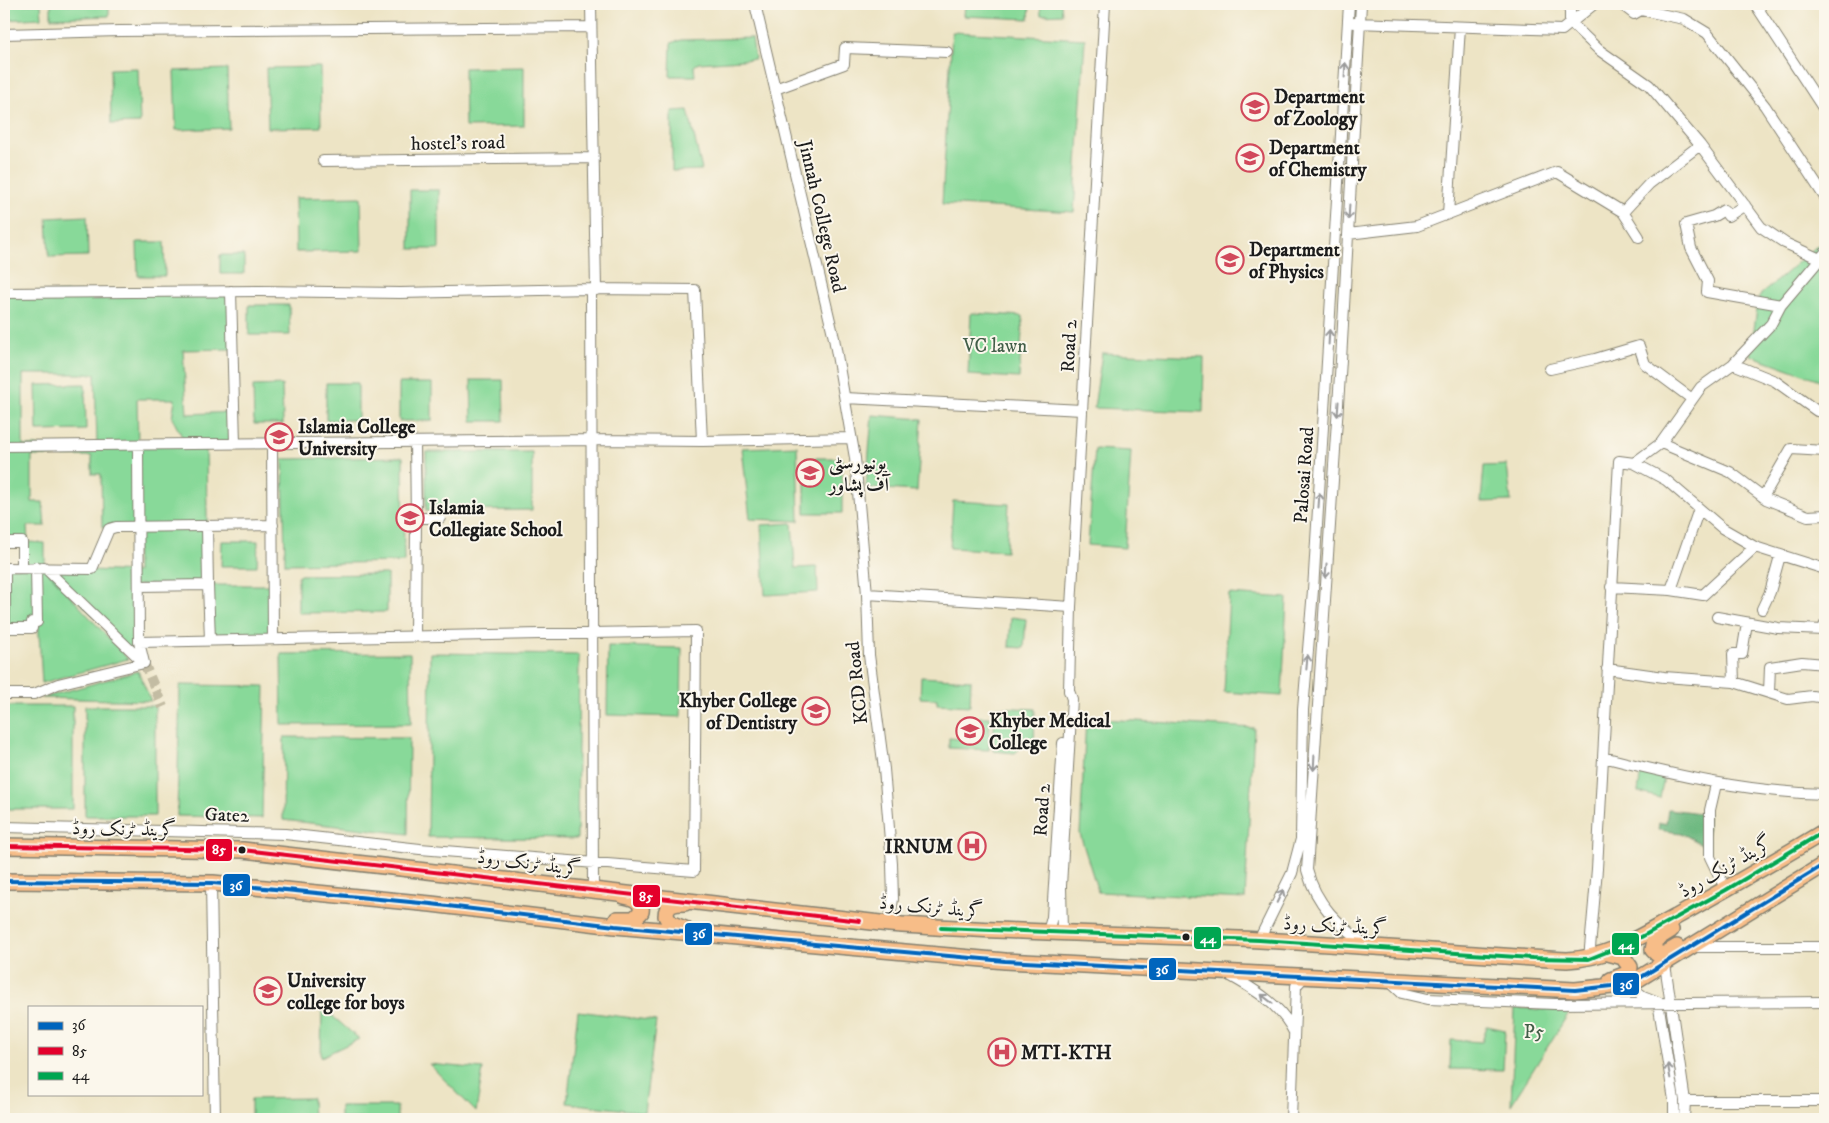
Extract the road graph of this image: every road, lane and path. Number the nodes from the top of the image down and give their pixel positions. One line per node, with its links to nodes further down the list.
1 (591, 4): 13 (street)
2 (754, 4): 17 (street, Jinnah College Road)
3 (1105, 4): 39 (street, Road 2)
4 (1349, 4): 10 (street, Palosai Road)
5 (1361, 4): 12 (street)
6 (1570, 4): 11 (street)
7 (1594, 4): 11 (street)
8 (1621, 4): 24 (street)
9 (1755, 4): 18 (street)
10 (1348, 22): 12 (street); 22 (street, Palosai Road, one-way to 10)
11 (1570, 22): 14 (street); 19 (street)
12 (1360, 24): 14 (street); 23 (street)
13 (591, 27): 15 (street); 20 (street)
14 (1460, 27): 27 (street)
15 (4, 34)
16 (947, 52): 17 (street)
17 (776, 88): 37 (street, Jinnah College Road)
18 (1825, 112)
19 (1700, 145): 25 (street); 26 (street)
20 (594, 158): 21 (street, hostel's road); 31 (street)
21 (323, 162)
22 (1338, 186): 23 (street); 93 (street, Palosai Road, one-way to 22)
23 (1351, 187): 28 (street, one-way to 28)
24 (1825, 195)
25 (1744, 205): 30 (street); 34 (street)
26 (1623, 212): 27 (street); 29 (street)
27 (1448, 214): 28 (street)
28 (1348, 234): 93 (street, one-way to 93)
29 (1639, 237)
30 (1823, 256): 34 (street)
31 (594, 290): 32 (street); 42 (street); 43 (street)
32 (231, 291): 33 (street); 47 (street)
33 (4, 293)
34 (1781, 305): 35 (street)
35 (1733, 364): 38 (street); 40 (street)
36 (1550, 369): 38 (street)
37 (845, 398): 39 (street); 41 (street, Jinnah College Road)
38 (1692, 399): 46 (street)
39 (1082, 410): 72 (street, Road 2)
40 (1825, 412)
41 (851, 438): 43 (street); 71 (street, KCD Road)
42 (593, 440): 43 (street); 44 (street); 78 (street)
43 (702, 441)
44 (415, 442): 45 (street); 55 (street)
45 (272, 443): 47 (street); 57 (street)
46 (1661, 443): 51 (street); 52 (street)
47 (235, 444): 48 (street)
48 (138, 445): 49 (street); 58 (street)
49 (4, 446)
50 (1825, 451): 52 (street)
51 (1634, 463): 53 (street); 69 (street)
52 (1763, 496): 54 (street)
53 (1699, 509): 61 (street); 70 (street)
54 (1825, 515)
55 (416, 518): 56 (street); 79 (street)
56 (440, 518)
57 (273, 524): 59 (street); 80 (street)
58 (138, 526): 59 (street); 65 (street); 68 (street)
59 (207, 526): 67 (street)
60 (4, 542): 64 (street)
61 (1755, 546): 62 (street); 70 (street)
62 (1780, 556): 66 (street); 73 (street)
63 (4, 568): 64 (street); 77 (street)
64 (22, 568): 65 (street)
65 (40, 568): 77 (street); 83 (street)
66 (1825, 569)
67 (208, 585): 68 (street); 81 (street)
68 (139, 586): 82 (street)
69 (1612, 587): 70 (street); 85 (street)
70 (1672, 590)
71 (867, 594): 72 (street); 106 (street, KCD Road)
72 (1071, 607): 107 (street, Road 2)
73 (1762, 609)
74 (1717, 617): 75 (street)
75 (1747, 623): 76 (street); 86 (street)
76 (1825, 624)
77 (4, 628)
78 (592, 634): 79 (street); 97 (street); 97 (street, Gate2)
79 (415, 636): 80 (street)
80 (273, 639): 81 (street)
81 (210, 640): 82 (street)
82 (139, 642): 83 (street)
83 (144, 662): 88 (street)
84 (1825, 664): 87 (street)
85 (1607, 669): 86 (street); 90 (street)
86 (1734, 682): 87 (street)
87 (1769, 692): 89 (street)
88 (4, 694)
89 (1825, 698)
90 (1603, 757): 91 (street); 114 (street)
91 (1716, 784): 92 (street); 103 (street)
92 (1825, 794)
93 (1307, 812): 109 (street, Palosai Road, one-way to 93); 110 (street)
94 (4, 827): 97 (street, Gate2)
95 (1825, 831): 103 (highway, گرینڈ ٹرنک روڈ)
96 (4, 846): 102 (highway, گرینڈ ٹرنک روڈ)
97 (594, 864): 102 (street)
98 (1825, 864): 99 (highway)
99 (1811, 872): 111 (highway); 115 (highway)
100 (4, 881): 101 (highway)
101 (211, 884): 105 (highway); 126 (street)
102 (594, 890): 104 (highway, گرینڈ ٹرنک روڈ); 105 (highway)
103 (1722, 892): 113 (highway, گرینڈ ٹرنک روڈ); 115 (highway)
104 (706, 902): 106 (highway, گرینڈ ٹرنک روڈ); 108 (highway)
105 (550, 919): 108 (highway)
106 (890, 924): 107 (highway, گرینڈ ٹرنک روڈ)
107 (1055, 932): 109 (highway, گرینڈ ٹرنک روڈ)
108 (724, 936): 116 (highway)
109 (1259, 940): 110 (highway, گرینڈ ٹرنک روڈ)
110 (1368, 946): 114 (highway, گرینڈ ٹرنک روڈ)
111 (1690, 947): 112 (street); 115 (highway)
112 (1825, 947)
113 (1608, 953): 114 (highway, گرینڈ ٹرنک روڈ); 119 (highway)
114 (1589, 958)
115 (1663, 964): 119 (highway); 122 (street)
116 (1227, 973): 117 (highway); 123 (street, one-way to 116)
117 (1304, 976): 118 (highway); 123 (street)
118 (1388, 980): 119 (highway); 120 (street)
119 (1634, 986): 120 (street)
120 (1658, 1002): 122 (street); 128 (street, one-way to 120)
121 (1825, 1002): 122 (street)
122 (1670, 1003): 124 (street)
123 (1295, 1036): 127 (street)
124 (1684, 1101): 125 (street); 129 (street)
125 (1825, 1101)
126 (215, 1119)
127 (1291, 1119)
128 (1674, 1119)
129 (1684, 1119)

